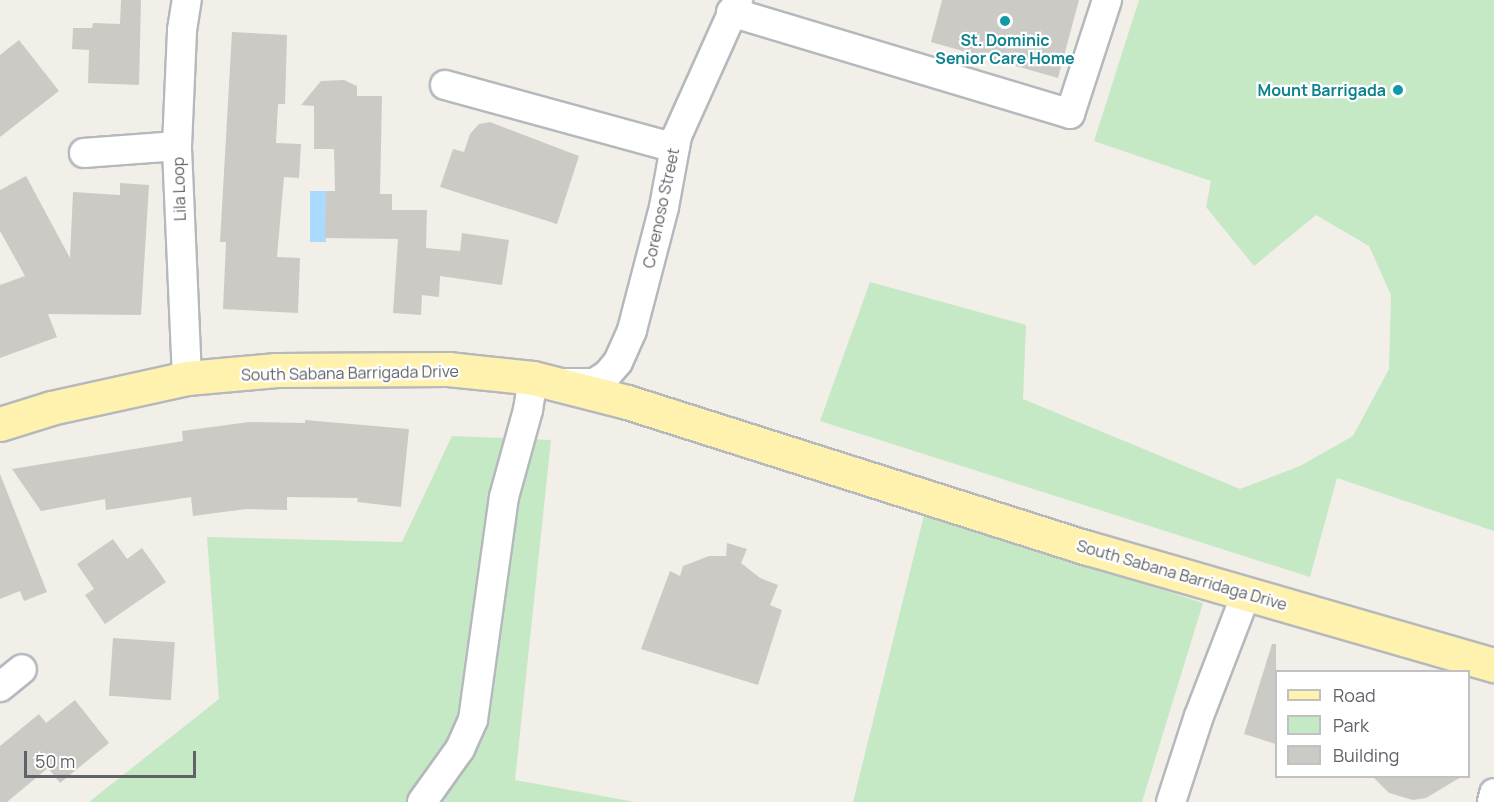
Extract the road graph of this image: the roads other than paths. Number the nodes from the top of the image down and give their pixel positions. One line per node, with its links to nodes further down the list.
1 (188, 0): 5 (street, Lila Loop)
2 (1107, 0): 3 (street)
3 (734, 6): 6 (street, Corenoso Street)
4 (445, 85): 6 (street)
5 (177, 146): 7 (street); 8 (street, Lila Loop)
6 (675, 148): 9 (street, Corenoso Street)
7 (84, 153)
8 (187, 378): 9 (main road, South Sabana Barrigada Drive); 10 (main road, South Sabana Barrigada Drive)
9 (548, 381): 11 (main road, South Sabana Barrigada Drive); 15 (street)
10 (0, 424)
11 (871, 481): 12 (main road, South Sabana Barridaga Drive)
12 (1246, 594): 13 (main road, South Sabana Barridaga Drive); 16 (street)
13 (1494, 665)
14 (1494, 794): 17 (street)
15 (422, 802)
16 (1171, 802)
17 (1492, 802)

